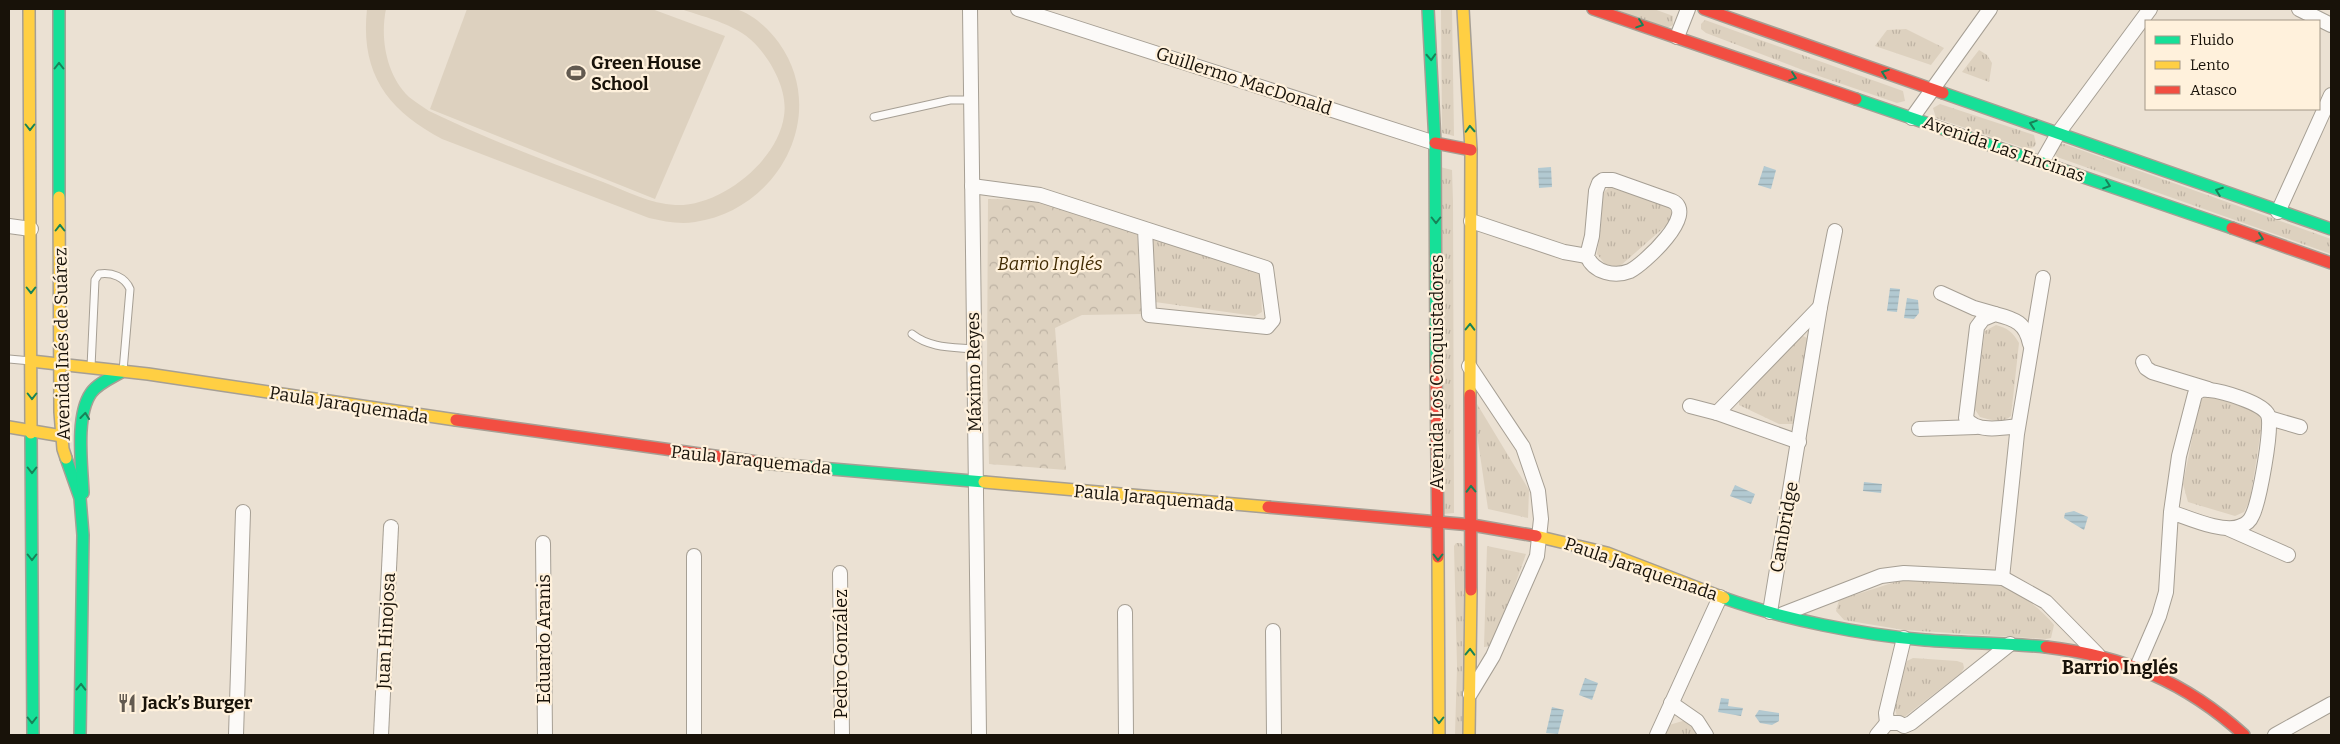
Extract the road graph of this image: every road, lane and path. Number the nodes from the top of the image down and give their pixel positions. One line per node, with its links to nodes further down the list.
1 (29, 9): 28 (street, Avenida Inés de Suárez, one-way to 28)
2 (59, 9): 44 (street, Avenida Inés de Suárez, one-way to 2)
3 (970, 9): 17 (street, Máximo Reyes)
4 (1018, 9): 21 (street, Guillermo MacDonald)
5 (1428, 9): 21 (street, Avenida Los Conquistadores, one-way to 21)
6 (1464, 9): 22 (street, Avenida Los Conquistadores, one-way to 6)
7 (1593, 9): 14 (street, Avenida Las Encinas, one-way to 14)
8 (1688, 9): 14 (street)
9 (1704, 9): 15 (street, Avenida Las Encinas, one-way to 9)
10 (1990, 9): 15 (street)
11 (2150, 9): 20 (street)
12 (2300, 9): 13 (street)
13 (2331, 25)
14 (1677, 37): 19 (street, Avenida Las Encinas, one-way to 19)
15 (1931, 90): 19 (street); 20 (street, Avenida Las Encinas, one-way to 15)
16 (2331, 95): 25 (street)
17 (971, 100): 18 (lane); 24 (street, Máximo Reyes)
18 (874, 117)
19 (1912, 118): 23 (street, Avenida Las Encinas)
20 (2059, 132): 23 (street); 25 (street, Avenida Las Encinas, one-way to 20)
21 (1435, 143): 22 (street, Guillermo MacDonald); 63 (street, Avenida Los Conquistadores, one-way to 63)
22 (1471, 150): 26 (street, Avenida Los Conquistadores)
23 (2042, 162): 33 (street, Avenida Las Encinas, one-way to 33)
24 (972, 186): 29 (street); 40 (street, Máximo Reyes)
25 (2278, 212): 30 (street, Avenida Las Encinas)
26 (1471, 221): 32 (street); 45 (street, Avenida Los Conquistadores, one-way to 26)
27 (9, 226): 28 (street)
28 (31, 229): 42 (street, Avenida Inés de Suárez, one-way to 42)
29 (1145, 229): 29 (street)
30 (2331, 229)
31 (1835, 231): 36 (street, Cambridge)
32 (1587, 256): 32 (street)
33 (2331, 263)
34 (2043, 278): 39 (street)
35 (1941, 293): 37 (street)
36 (1820, 307): 50 (street); 59 (street, Cambridge)
37 (1995, 314): 39 (street); 54 (street)
38 (912, 334): 40 (lane)
39 (2031, 347): 52 (street)
40 (974, 349): 60 (street, Máximo Reyes)
41 (9, 358): 42 (lane)
42 (32, 361): 44 (street, Paula Jaraquemada); 57 (street, Avenida Inés de Suárez, one-way to 57)
43 (2143, 362): 48 (street)
44 (61, 364): 46 (street, Paula Jaraquemada); 58 (street, Avenida Inés de Suárez)
45 (1469, 366): 64 (street, Avenida Los Conquistadores, one-way to 45); 68 (street, Avenida Los Conquistadores)
46 (91, 368): 47 (street, Paula Jaraquemada); 47 (lane)
47 (123, 371): 60 (street, Paula Jaraquemada); 67 (street, one-way to 47)
48 (2209, 390): 51 (street); 62 (street)
49 (1690, 406): 50 (street)
50 (1717, 413): 59 (street)
51 (2269, 418): 55 (street); 66 (street)
52 (2018, 426): 54 (street); 73 (street)
53 (9, 427): 57 (street)
54 (1976, 427): 56 (street)
55 (2300, 427)
56 (1919, 429)
57 (32, 431): 58 (street); 86 (street, Avenida Inés de Suárez, one-way to 86)
58 (62, 436): 67 (street, Avenida Inés de Suárez)
59 (1799, 442): 76 (street, Cambridge)
60 (976, 482): 63 (street, Paula Jaraquemada); 93 (street, Máximo Reyes)
61 (243, 512): 88 (street)
62 (2171, 512): 66 (street); 81 (street)
63 (1438, 523): 64 (street, Paula Jaraquemada); 96 (street, Avenida Los Conquistadores, one-way to 96)
64 (1472, 525): 68 (street, Paula Jaraquemada); 82 (street, Avenida Los Conquistadores, one-way to 64)
65 (391, 527): 89 (street, Juan Hinojosa)
66 (2229, 529): 70 (street)
67 (83, 535): 87 (street, Avenida Inés de Suárez, one-way to 67)
68 (1540, 536): 74 (street, Paula Jaraquemada); 82 (street, Avenida Los Conquistadores)
69 (543, 543): 90 (street, Eduardo Aranis)
70 (2288, 555)
71 (694, 556): 91 (street)
72 (840, 572): 92 (street, Pedro González)
73 (2002, 578): 76 (street); 80 (street)
74 (1720, 597): 76 (street, Paula Jaraquemada); 83 (street)
75 (1125, 612): 94 (street)
76 (1777, 613): 78 (street, Paula Jaraquemada)
77 (1273, 631): 95 (street)
78 (1904, 638): 79 (street, Paula Jaraquemada); 85 (street)
79 (2010, 644): 80 (street, Paula Jaraquemada); 85 (street)
80 (2098, 655): 81 (street, Paula Jaraquemada)
81 (2137, 667): 101 (street, Paula Jaraquemada)
82 (1470, 694): 97 (street, Avenida Los Conquistadores)
83 (1671, 703): 98 (street); 99 (street)
84 (2331, 704): 102 (street)
85 (1887, 723): 100 (street)
86 (32, 735)
87 (80, 735)
88 (236, 735)
89 (381, 735)
90 (544, 735)
91 (694, 735)
92 (842, 735)
93 (979, 735)
94 (1126, 735)
95 (1274, 735)
96 (1439, 735)
97 (1469, 735)
98 (1657, 735)
99 (1706, 735)
100 (1876, 735)
101 (2244, 735)
102 (2276, 735)

